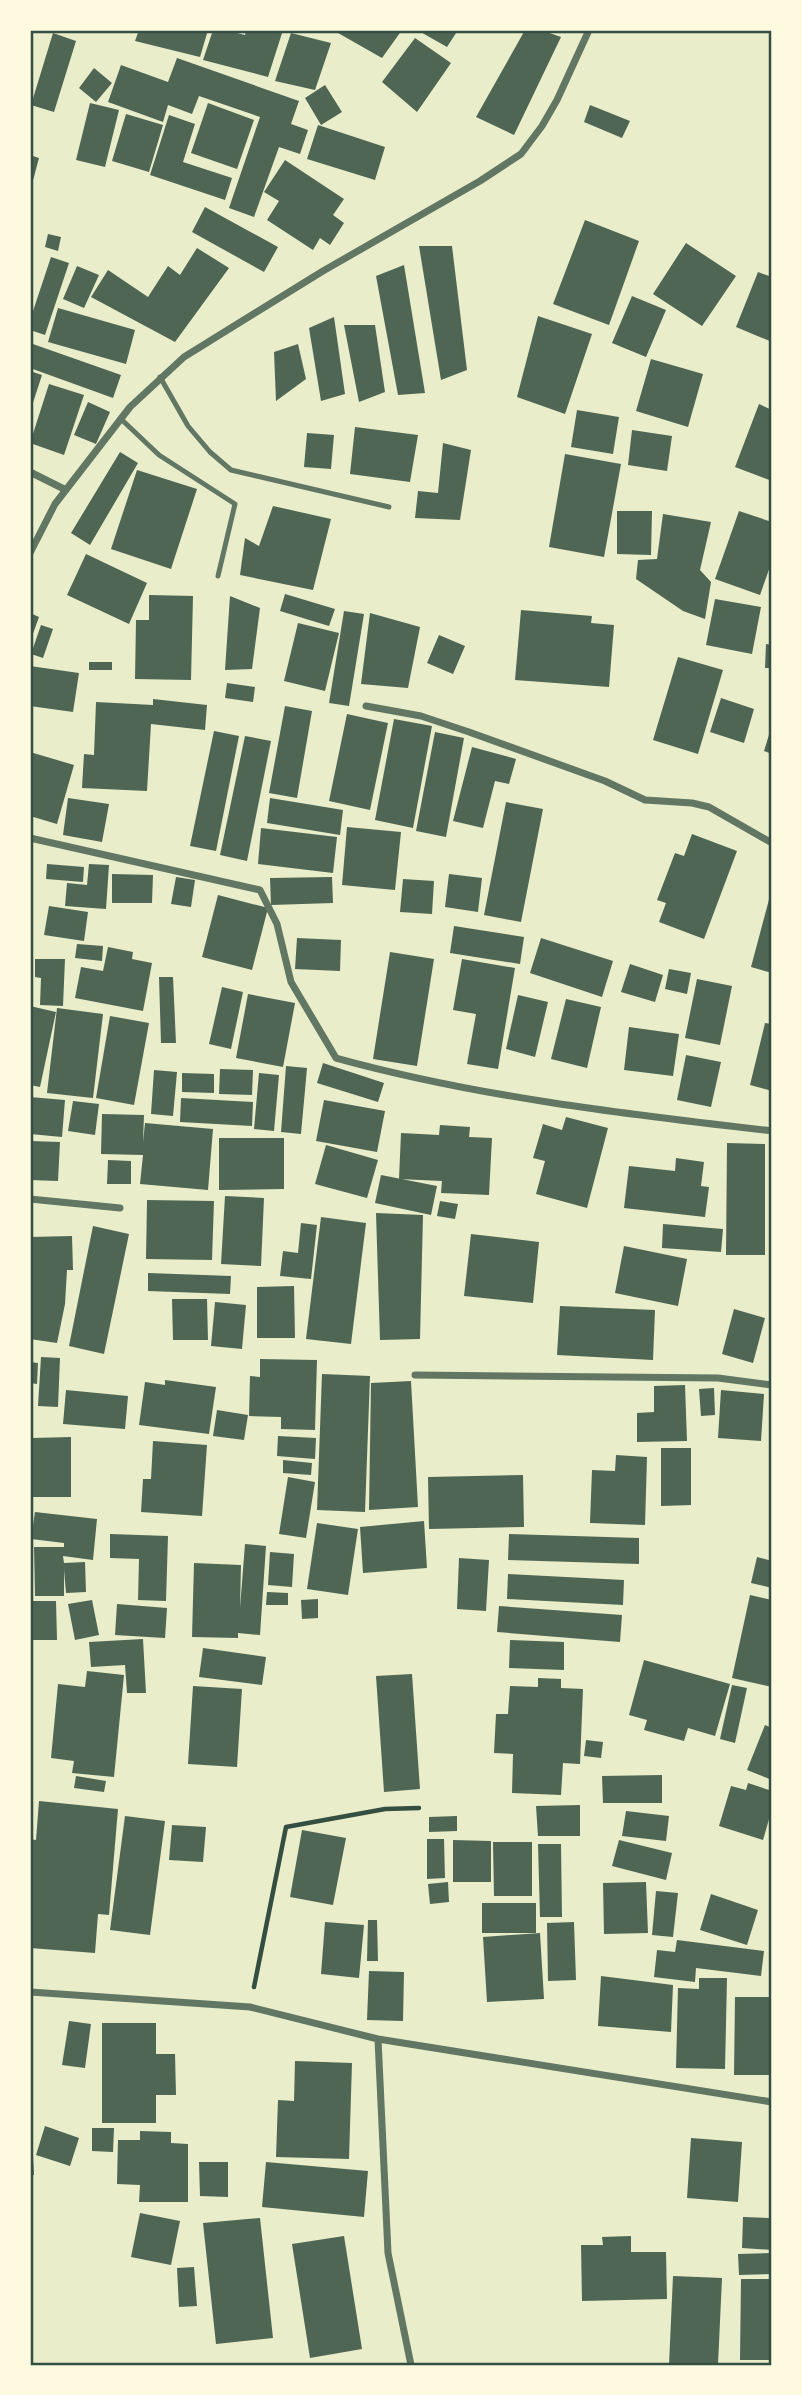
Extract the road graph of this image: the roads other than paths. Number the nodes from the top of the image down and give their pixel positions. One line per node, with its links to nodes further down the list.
1 (589, 30): 2 (street)
2 (160, 377): 3 (street); 6 (lane)
3 (121, 419): 5 (street); 8 (lane)
4 (30, 472): 5 (street)
5 (66, 490): 7 (street)
6 (389, 508)
7 (30, 553)
8 (218, 576)
9 (366, 706): 11 (street)
10 (30, 838): 12 (street)
11 (772, 843)
12 (772, 1131)
13 (30, 1199): 14 (street)
14 (120, 1208)
15 (415, 1376): 16 (street)
16 (772, 1384)
17 (30, 1992): 18 (street)
18 (379, 2039): 19 (street); 20 (street)
19 (772, 2102)
20 (411, 2365)

